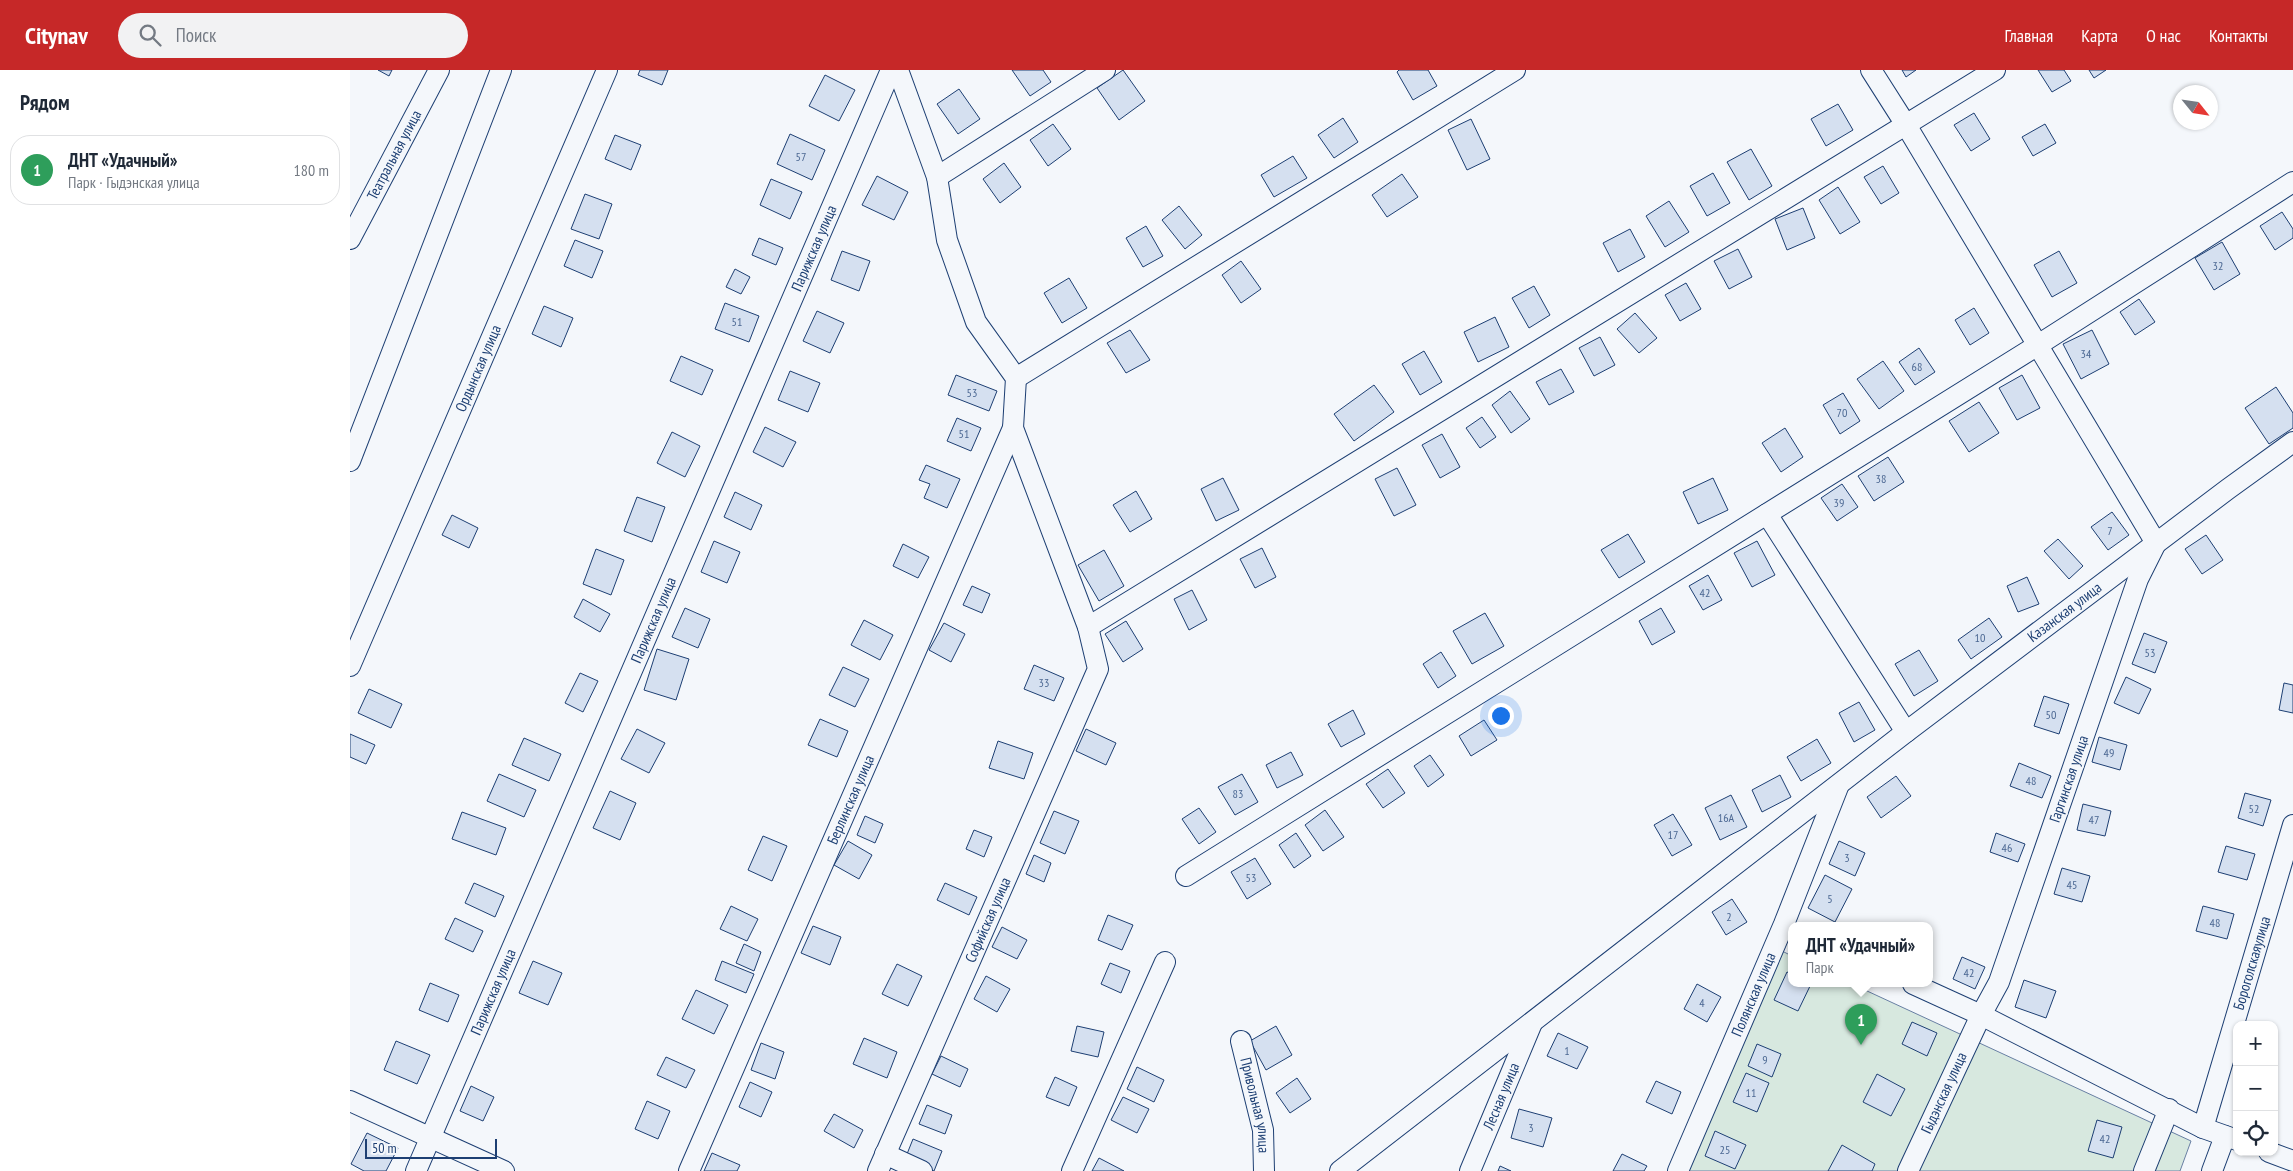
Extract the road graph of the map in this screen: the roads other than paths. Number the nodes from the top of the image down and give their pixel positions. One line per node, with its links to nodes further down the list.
1 (439, 70): 13 (street, Театральная улица)
2 (501, 70): 18 (street)
3 (607, 70): 22 (street, Ордынская улица)
4 (891, 70): 37 (street, Парижская улица)
5 (898, 70): 11 (street)
6 (1105, 70): 11 (street)
7 (1515, 70): 15 (street)
8 (1871, 70): 10 (street)
9 (1995, 70): 10 (street)
10 (1906, 125): 14 (street); 21 (street)
11 (937, 177): 15 (street)
12 (2293, 182): 14 (street)
13 (350, 239)
14 (2038, 345): 19 (street); 20 (street)
15 (1016, 378): 16 (street)
16 (1013, 428): 21 (street); 44 (street, Берлинская улица)
17 (2293, 442): 20 (street, Казанская улица)
18 (350, 461)
19 (1767, 514): 23 (street); 26 (street)
20 (2156, 543): 23 (street, Казанская улица); 31 (street, Гаргинская улица)
21 (1088, 627): 41 (street, Софийская улица)
22 (350, 666)
23 (1906, 732): 24 (street, Казанская улица)
24 (1838, 787): 27 (street, Полянская улица); 32 (street, Казанская улица)
25 (2293, 826): 36 (street, Бороголскаяулица)
26 (1186, 876)
27 (1789, 922)
28 (1788, 926): 50 (street, Полянская улица)
29 (1165, 962): 46 (street)
30 (1920, 987): 31 (street)
31 (1981, 1015): 35 (street); 51 (street, Гыдэнская улица)
32 (1532, 1022): 48 (street, Казанская улица); 49 (street, Лесная улица)
33 (1241, 1041): 47 (street, Привольная улица)
34 (350, 1101): 37 (street)
35 (2169, 1109): 36 (street); 52 (street)
36 (2203, 1128): 38 (street)
37 (431, 1138): 42 (street, Парижская улица); 43 (street)
38 (2231, 1138): 53 (street)
39 (2278, 1155): 40 (street)
40 (2293, 1161)
41 (882, 1162): 45 (street)
42 (416, 1171)
43 (504, 1171)
44 (688, 1171)
45 (922, 1171)
46 (1072, 1171)
47 (1264, 1171)
48 (1340, 1171)
49 (1470, 1171)
50 (1678, 1171)
51 (1908, 1171)
52 (2144, 1171)
53 (2212, 1171)

